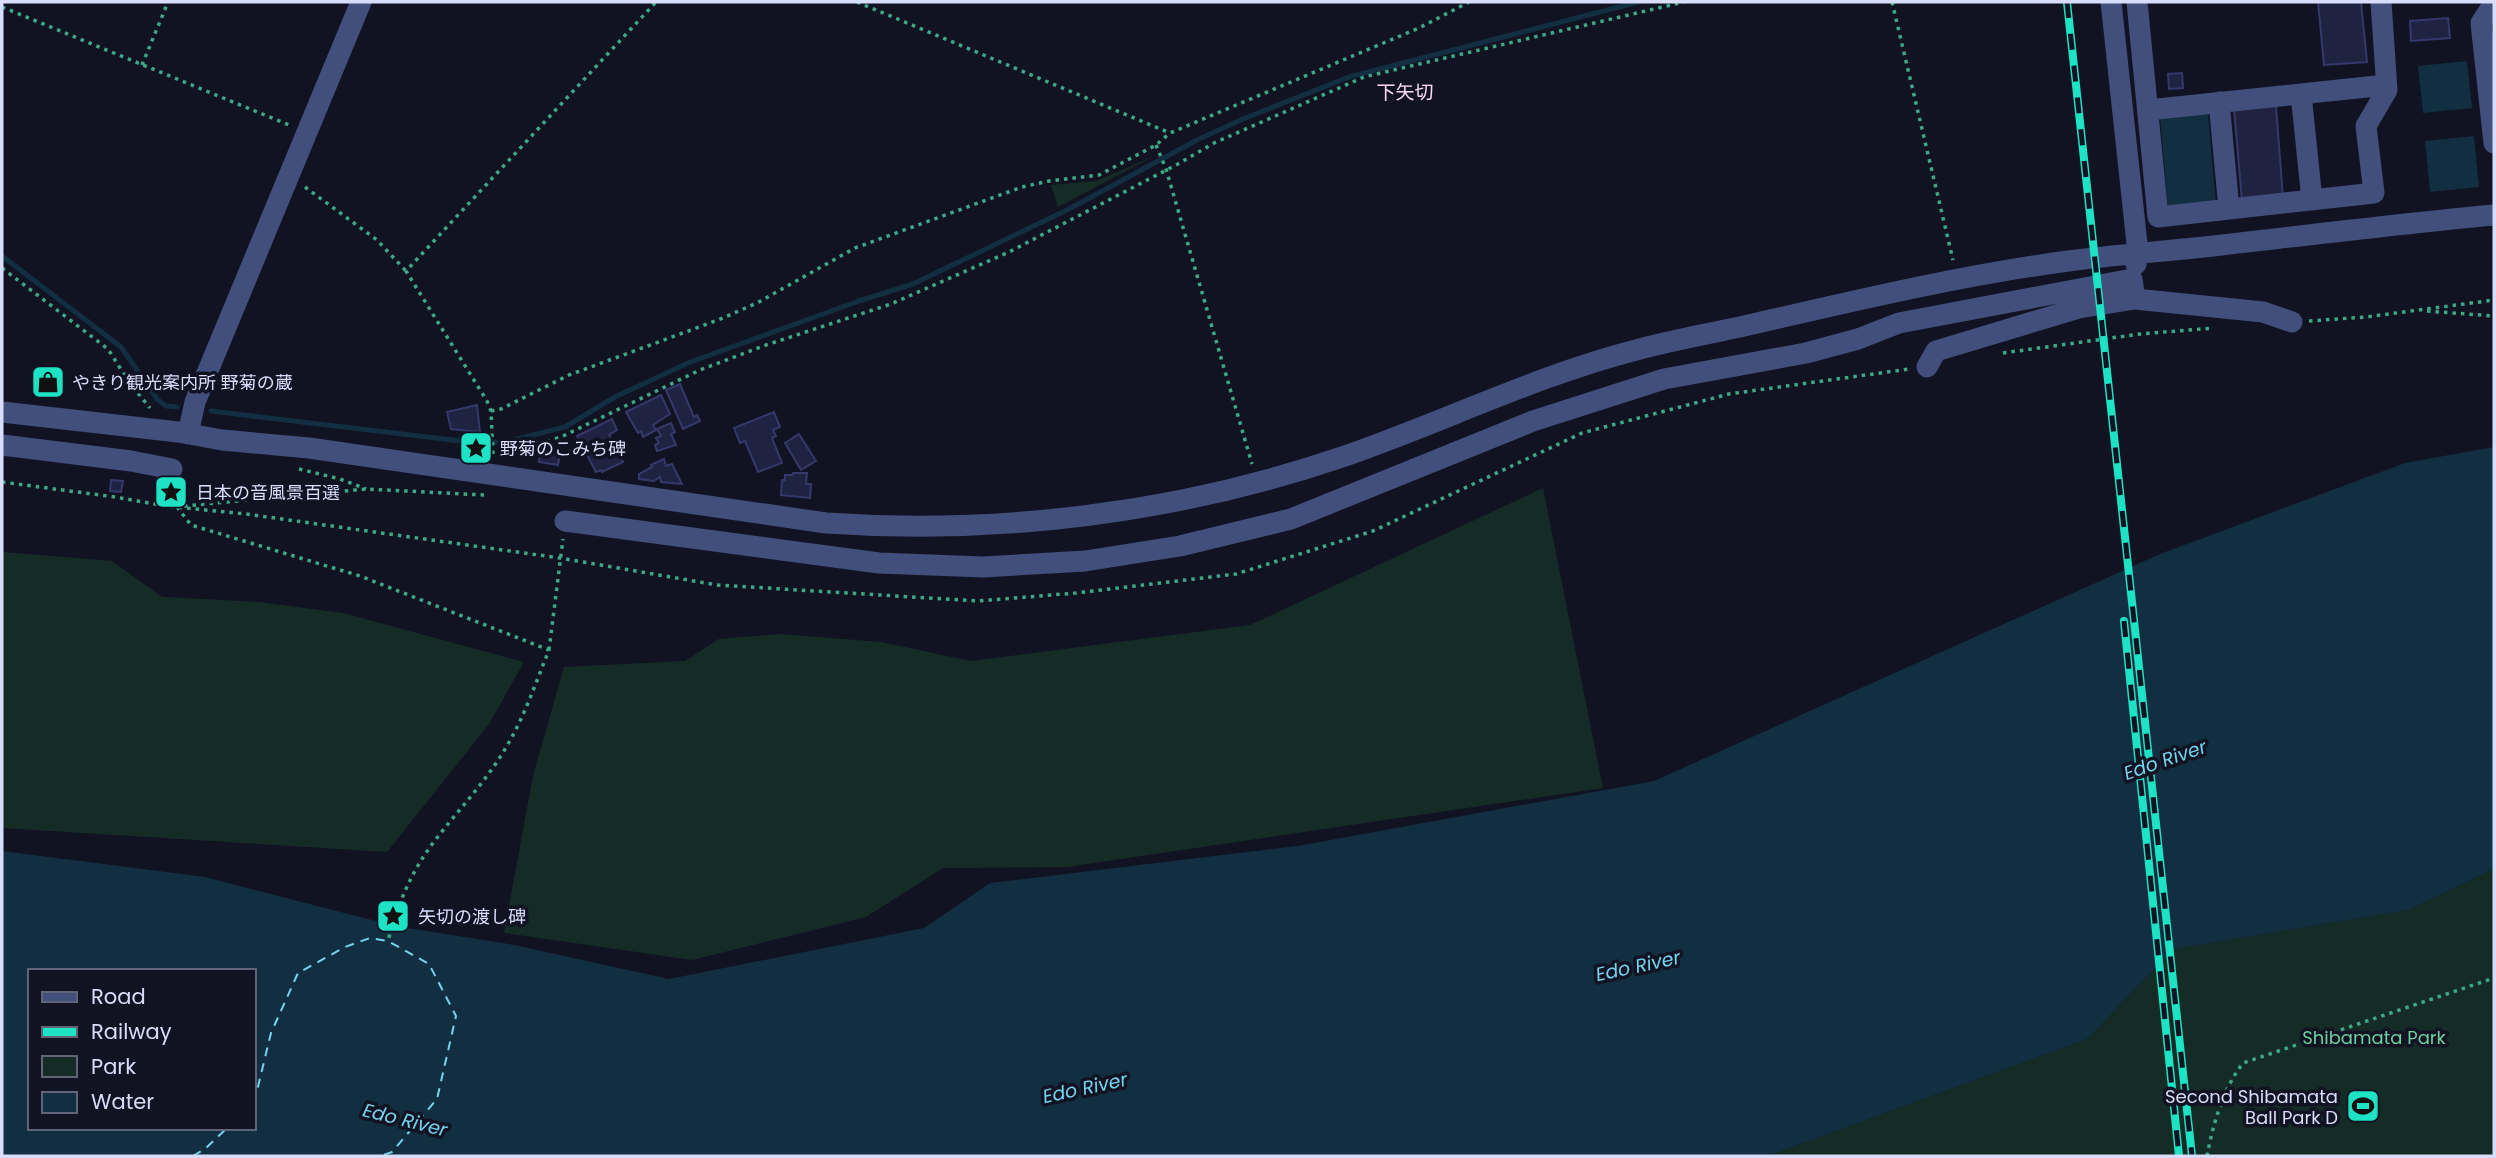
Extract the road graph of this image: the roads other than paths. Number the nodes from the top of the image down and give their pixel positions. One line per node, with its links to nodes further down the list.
1 (360, 2): 19 (street)
2 (2111, 2): 14 (street)
3 (2137, 2): 9 (street)
4 (2381, 2): 6 (street)
5 (2494, 3): 10 (street)
6 (2386, 85): 7 (street); 11 (street)
7 (2301, 94): 8 (street); 11 (street)
8 (2219, 102): 9 (street); 12 (street)
9 (2148, 110): 12 (street)
10 (2494, 143)
11 (2312, 200): 12 (street)
12 (2230, 209)
13 (2494, 215): 14 (street)
14 (2138, 253): 15 (street); 19 (street)
15 (2133, 289): 16 (street); 17 (street); 22 (street)
16 (2292, 322)
17 (1927, 367)
18 (2, 412): 19 (street)
19 (178, 433)
20 (2, 445): 21 (street)
21 (172, 469)
22 (565, 521)

